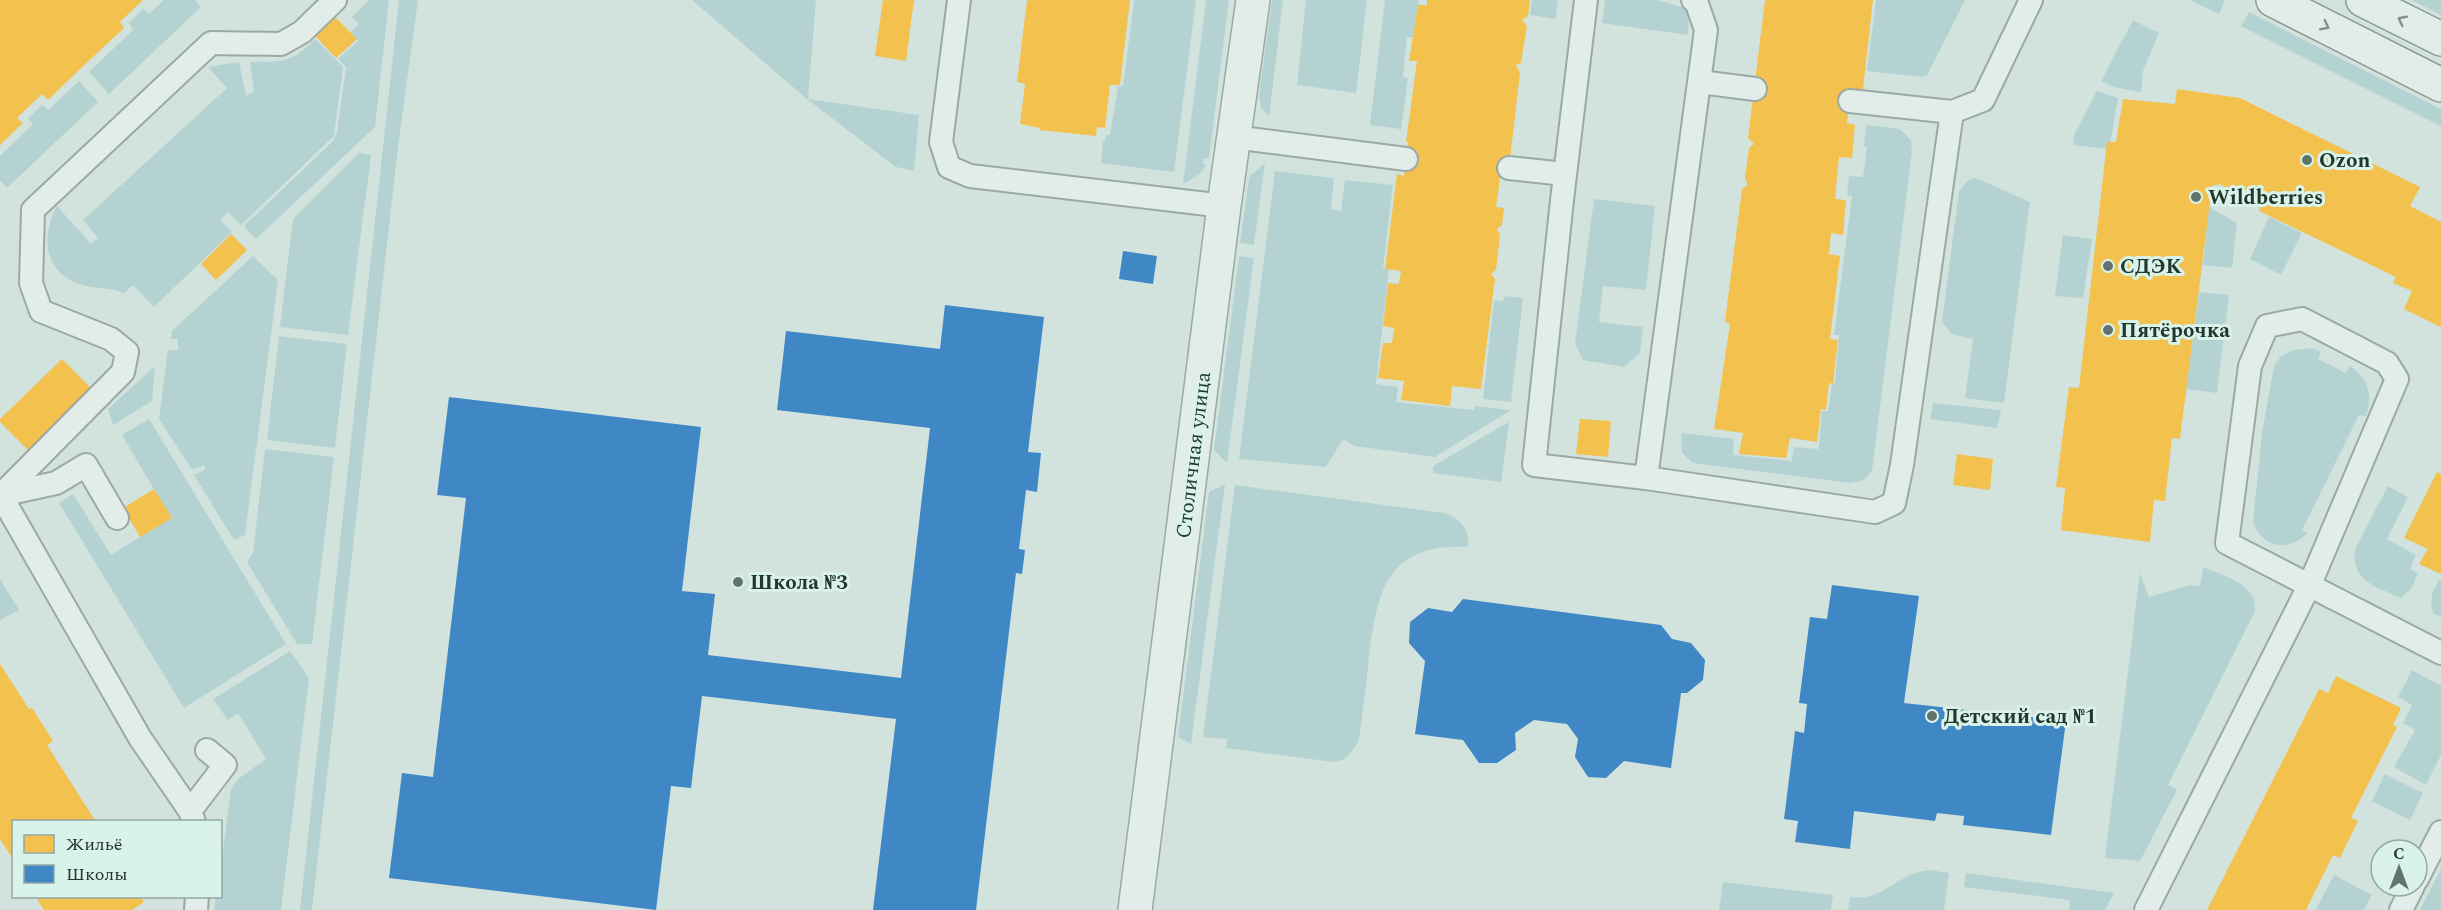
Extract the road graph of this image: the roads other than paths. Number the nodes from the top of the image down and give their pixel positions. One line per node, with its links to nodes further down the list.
1 (335, 0): 21 (lane)
2 (959, 0): 19 (lane)
3 (1253, 0): 15 (street, Столичная улица)
4 (1586, 0): 18 (lane)
5 (1693, 0): 10 (lane)
6 (2031, 0): 14 (lane)
7 (2363, 0): 9 (street, one-way to 7)
8 (2289, 4): 11 (street, one-way to 11)
9 (2441, 39)
10 (1700, 82): 12 (lane); 20 (lane)
11 (2441, 85)
12 (1755, 88)
13 (1850, 101): 14 (lane)
14 (1952, 112): 20 (lane)
15 (1233, 137): 16 (lane); 19 (street, Столичная улица)
16 (1406, 159)
17 (1509, 168): 18 (lane)
18 (1565, 174): 20 (lane)
19 (1224, 207): 29 (street, Столичная улица)
20 (1646, 478)
21 (1, 495): 22 (lane); 26 (lane)
22 (117, 518)
23 (2310, 584): 23 (lane); 24 (lane); 30 (lane)
24 (2441, 652)
25 (207, 750): 26 (lane)
26 (192, 816)
27 (2441, 832): 28 (lane)
28 (2429, 856)
29 (1135, 910)
30 (2146, 910)

